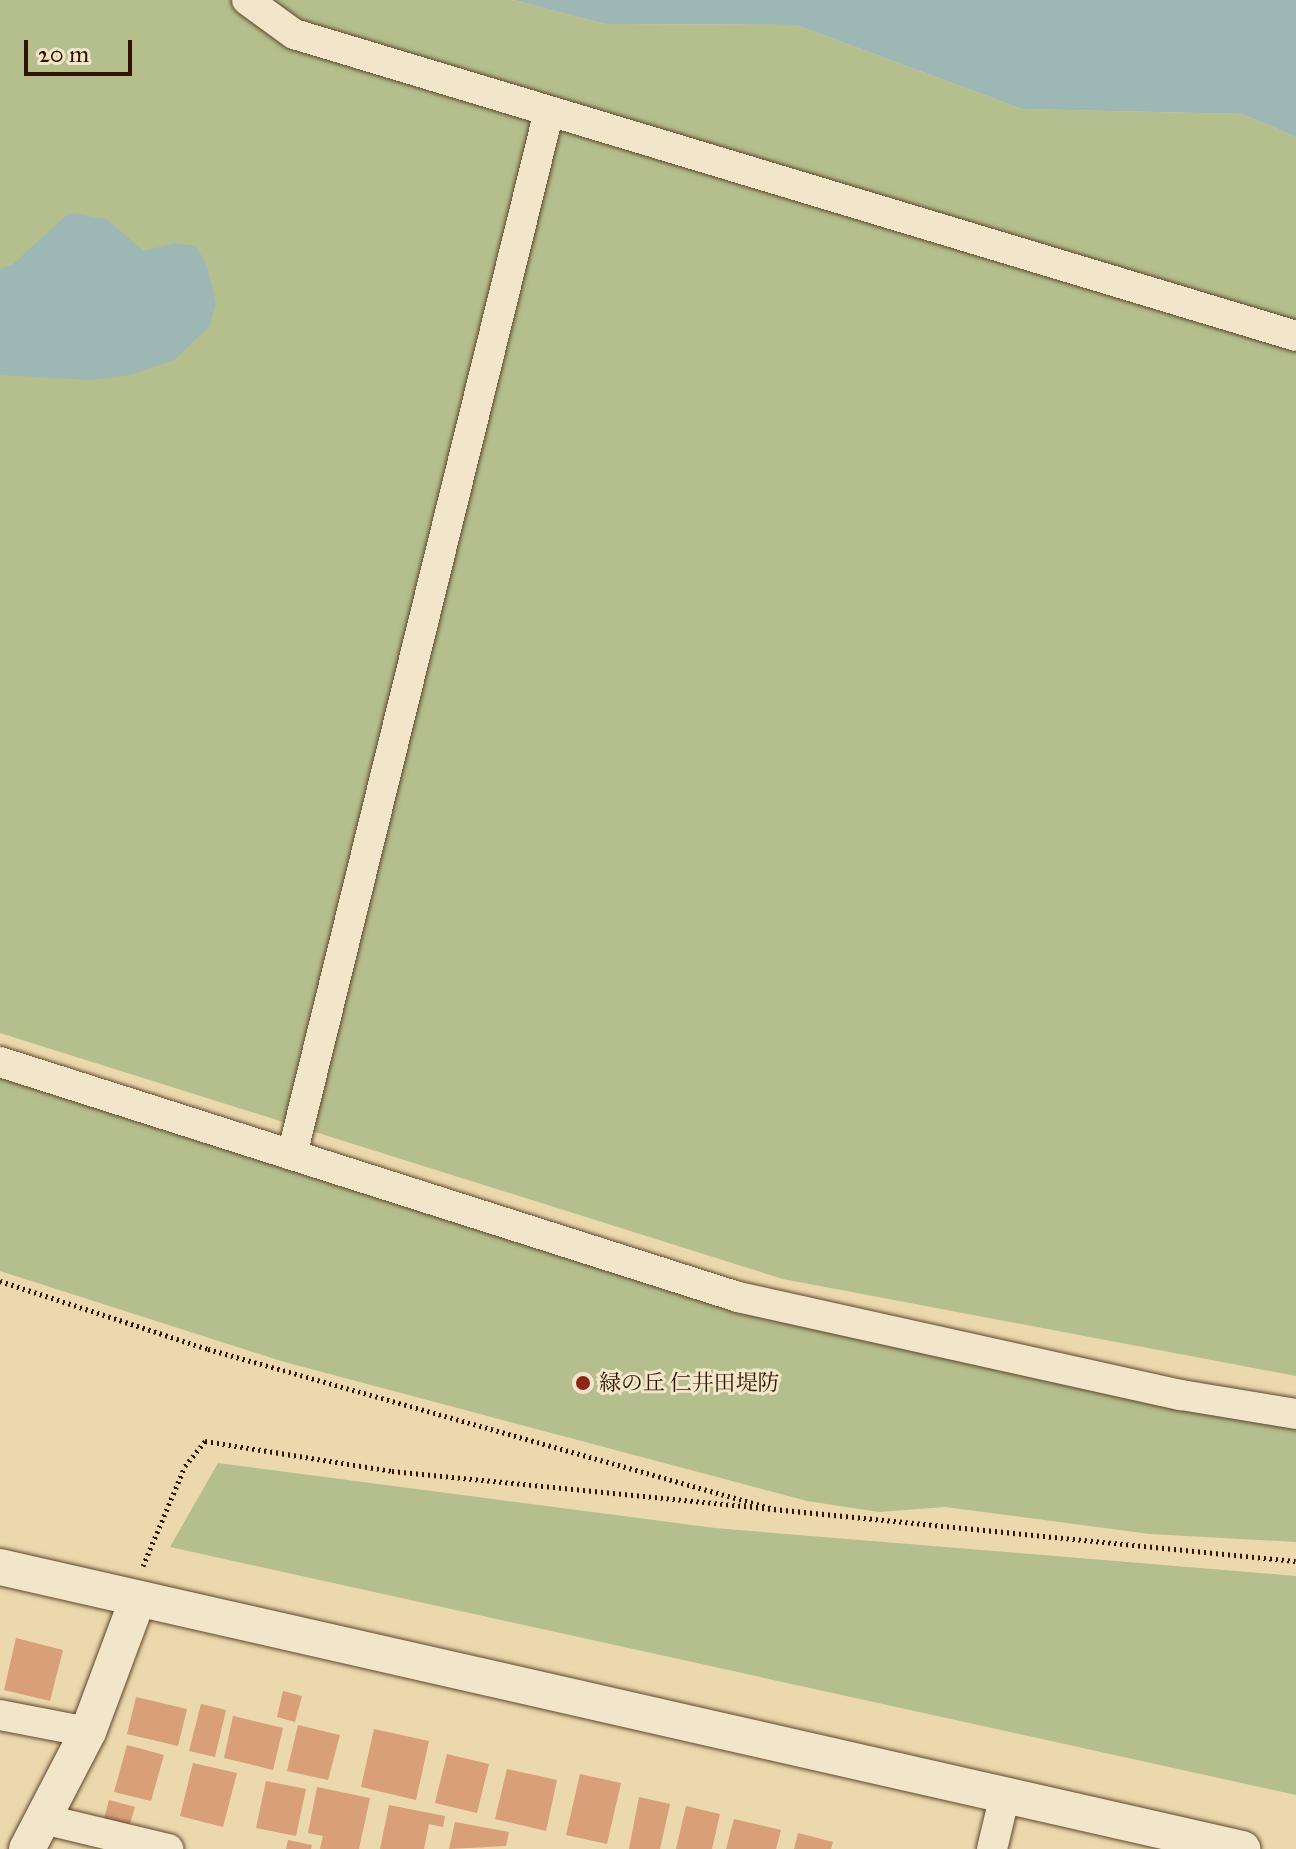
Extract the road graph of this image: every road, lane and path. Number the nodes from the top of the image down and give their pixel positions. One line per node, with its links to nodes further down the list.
1 (247, 0): 2 (street)
2 (549, 111): 3 (street); 5 (street)
3 (1296, 336)
4 (0, 1062): 5 (street)
5 (292, 1155): 7 (street)
6 (0, 1281): 8 (path)
7 (1296, 1414)
8 (790, 1513): 9 (path); 11 (path)
9 (1296, 1561)
10 (0, 1567): 11 (street)
11 (137, 1601): 13 (street); 14 (street)
12 (0, 1715): 13 (street)
13 (88, 1732): 15 (street)
14 (1005, 1795): 17 (street); 18 (street)
15 (35, 1834): 16 (street)
16 (168, 1849)
17 (992, 1849)
18 (1242, 1849)

